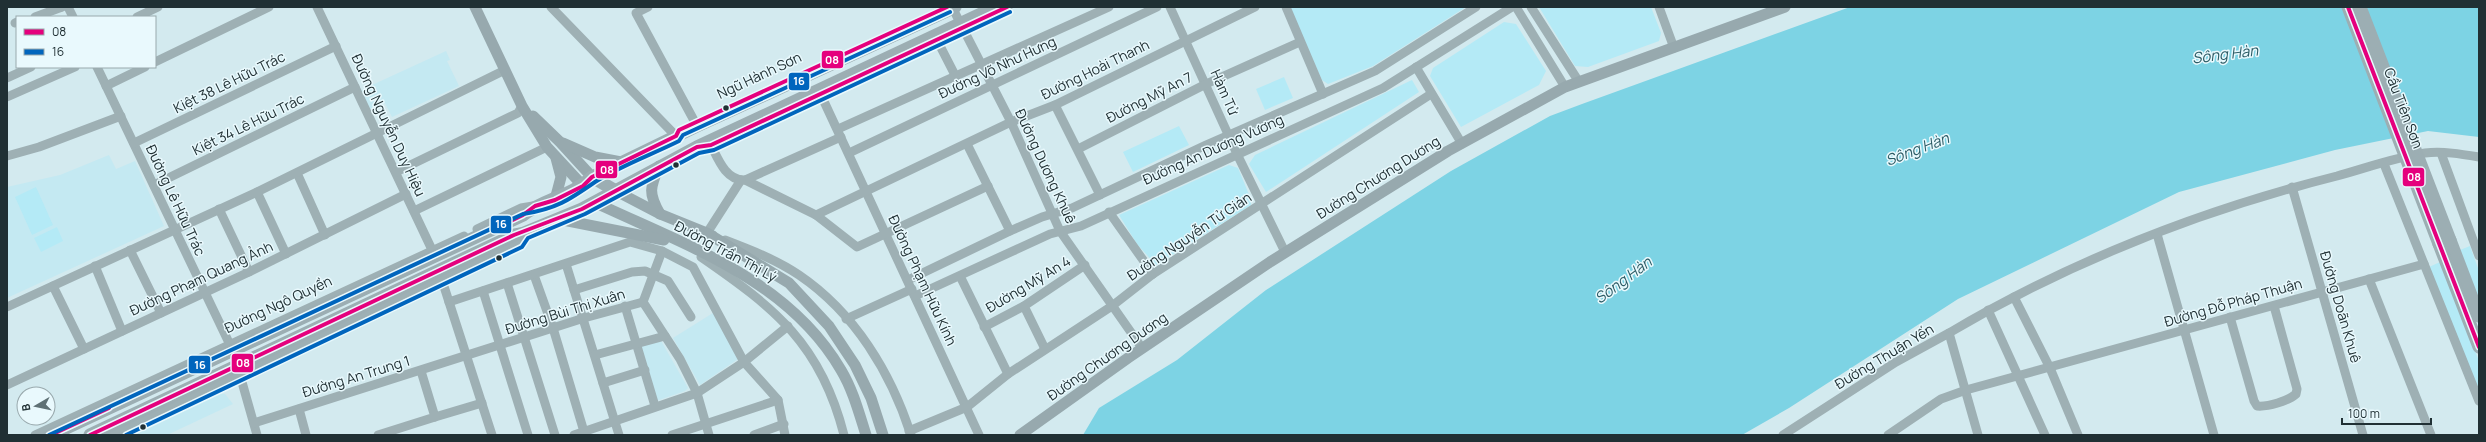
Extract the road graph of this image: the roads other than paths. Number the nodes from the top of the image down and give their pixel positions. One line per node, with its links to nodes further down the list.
1 (62, 7): 25 (street)
2 (68, 7): 26 (street)
3 (158, 7): 27 (street)
4 (269, 7): 34 (street)
5 (317, 7): 32 (street, Đường Nguyễn Duy Hiệu)
6 (475, 7): 41 (main road)
7 (551, 7): 62 (street)
8 (648, 7): 58 (street)
9 (952, 7): 28 (street, Đường Dương Khuê); 58 (highway, Đường Ngô Quyền)
10 (996, 7): 28 (highway)
11 (1007, 7): 28 (main road)
12 (1110, 7): 35 (street)
13 (1157, 7): 46 (street, Đường Võ Như Hưng)
14 (1170, 7): 30 (street, Hàm Tử)
15 (1255, 7): 30 (street, Đường Hoài Thanh)
16 (1286, 7): 31 (street)
17 (1476, 7): 50 (street, Đường An Dương Vương)
18 (1512, 7): 36 (street, Đường An Dương Vương)
19 (1516, 7): 49 (street)
20 (1531, 7): 44 (street)
21 (1659, 7): 33 (street)
22 (1785, 7): 33 (main road, Đường Chương Dương)
23 (2348, 7): 110 (highway, Cầu Tiên Sơn, bridge)
24 (2360, 7): 110 (highway, Cầu Tiên Sơn, bridge)
25 (38, 16)
26 (72, 16)
27 (139, 16)
28 (962, 26): 29 (main road); 35 (street, Đường Dương Khuê); 68 (highway)
29 (937, 40): 42 (street); 52 (main road)
30 (1186, 40): 45 (street, Hàm Tử); 54 (street, Đường Hoài Thanh)
31 (1300, 42): 45 (street, Đường Mỹ An 7); 50 (street)
32 (336, 46): 48 (street, Đường Nguyễn Duy Hiệu); 64 (street, Kiệt 38 Lê Hữu Trác)
33 (1674, 48): 44 (main road, Đường Chương Dương)
34 (156, 62)
35 (982, 65): 42 (street); 46 (street, Đường Dương Khuê)
36 (1416, 67): 51 (street); 73 (street, Đường An Dương Vương)
37 (29, 68): 43 (street)
38 (72, 68): 53 (street)
39 (98, 68): 47 (street, Đường Lê Hữu Trác)
40 (143, 68): 47 (street)
41 (505, 70): 55 (main road); 59 (street)
42 (956, 77): 60 (street)
43 (7, 78)
44 (1579, 82): 49 (main road, Đường Chương Dương)
45 (1206, 84): 61 (street, Hàm Tử); 69 (street, Đường Mỹ An 7)
46 (993, 85): 57 (street, Đường Dương Khuê); 72 (street, Đường Võ Như Hưng)
47 (106, 86): 56 (street, Đường Lê Hữu Trác)
48 (355, 87): 59 (street, Đường Nguyễn Duy Hiệu); 83 (street, Kiệt 34 Lê Hữu Trác)
49 (1565, 87): 66 (main road, Đường Chương Dương)
50 (1323, 94): 61 (street, Đường An Dương Vương)
51 (1431, 94): 66 (street); 93 (street, Đường Nguyễn Tử Giản)
52 (821, 95): 60 (street, Đường Phạm Hữu Kính); 67 (main road)
53 (7, 97)
54 (1055, 105): 57 (street, Đường Hoài Thanh); 69 (street)
55 (522, 106): 63 (main road); 70 (main road); 79 (street)
56 (121, 116): 64 (street, Đường Lê Hữu Trác); 74 (street)
57 (1011, 122): 65 (street, Đường Hoài Thanh); 99 (street, Đường Dương Khuê)
58 (696, 124): 62 (highway, Đường Ngô Quyền)
59 (376, 133): 79 (street, Đường Nguyễn Duy Hiệu); 80 (street)
60 (840, 133): 72 (street, Đường Phạm Hữu Kính); 81 (street)
61 (1229, 135): 73 (street, Hàm Tử); 90 (street, Đường An Dương Vương)
62 (676, 136): 76 (highway, Đường Ngô Quyền)
63 (560, 142): 76 (main road); 82 (main road)
64 (134, 143): 83 (street, Đường Lê Hữu Trác)
65 (967, 144): 84 (street); 87 (street, Đường Hoài Thanh)
66 (1462, 144): 114 (main road, Đường Chương Dương)
67 (711, 145): 68 (main road); 81 (street)
68 (697, 147): 78 (highway)
69 (1078, 149): 90 (street)
70 (551, 151): 82 (main road); 91 (main road); 95 (street)
71 (2441, 152): 75 (street); 77 (street); 101 (street)
72 (849, 153): 87 (street, Đường Phạm Hữu Kính)
73 (1237, 154): 93 (street, Hàm Tử); 96 (street, Đường An Dương Vương)
74 (7, 156)
75 (2479, 156)
76 (621, 162): 82 (highway, Đường Ngô Quyền)
77 (2384, 164): 85 (street); 119 (street)
78 (659, 166): 86 (highway); 97 (main road)
79 (396, 172): 89 (street, Đường Nguyễn Duy Hiệu)
80 (297, 173): 88 (street); 108 (street)
81 (743, 180): 98 (street); 106 (street)
82 (588, 182): 86 (highway); 91 (highway, Đường Ngô Quyền); 92 (highway)
83 (154, 185): 103 (street, Đường Lê Hữu Trác)
84 (988, 186): 104 (street); 109 (street)
85 (2292, 187): 107 (street); 133 (street, Đường Doãn Khuê)
86 (616, 191): 92 (highway); 97 (main road, Đường Trần Thị Lý)
87 (867, 191): 98 (street, Đường Hoài Thanh); 109 (street, Đường Phạm Hữu Kính)
88 (257, 192): 94 (street); 116 (street)
89 (406, 194): 95 (street, Đường Nguyễn Duy Hiệu); 108 (street, Đường Phạm Quang Ảnh)
90 (1100, 195): 99 (street, Đường An Dương Vương)
91 (555, 200): 115 (highway, Đường Ngô Quyền)
92 (594, 202): 100 (highway); 111 (main road, Đường Trần Thị Lý)
93 (1261, 204): 114 (street, Hàm Tử); 124 (street, Đường Nguyễn Tử Giản)
94 (219, 209): 103 (street); 122 (street)
95 (414, 211): 115 (street, Đường Nguyễn Duy Hiệu)
96 (1109, 212): 105 (street, Đường An Dương Vương); 124 (street)
97 (660, 214): 106 (main road, Đường Trần Thị Lý)
98 (816, 214): 109 (street)
99 (1052, 214): 104 (street, Đường An Dương Vương); 105 (street, Đường Dương Khuê)
100 (558, 219): 111 (main road); 123 (highway)
101 (2468, 227): 102 (street); 117 (street)
102 (2479, 228)
103 (175, 230): 112 (street); 135 (street, Đường Lê Hữu Trác)
104 (1010, 231): 131 (street, Đường An Dương Vương)
105 (1060, 231): 120 (street, Đường Dương Khuê); 127 (street, Đường An Dương Vương)
106 (707, 233): 150 (street); 210 (main road, Đường Trần Thị Lý)
107 (2157, 234): 136 (street); 154 (street)
108 (325, 235): 116 (street, Đường Phạm Quang Ảnh)
109 (888, 235): 131 (street, Đường Phạm Hữu Kính)
110 (2444, 242): 146 (highway); 161 (highway)
111 (682, 243): 151 (street); 209 (main road, Đường Trần Thị Lý)
112 (130, 250): 121 (street); 145 (street)
113 (662, 251): 118 (street); 126 (street); 168 (street)
114 (1285, 252): 163 (main road, Đường Chương Dương)
115 (434, 253): 162 (highway, Đường Ngô Quyền)
116 (286, 254): 122 (street, Đường Phạm Quang Ảnh)
117 (2479, 256)
118 (566, 264): 125 (street); 132 (street)
119 (2424, 264): 128 (street, Đường Đỗ Pháp Thuận); 180 (street)
120 (1085, 265): 140 (street, Đường Mỹ An 4); 141 (street, Đường Dương Khuê)
121 (94, 266): 130 (street); 155 (street)
122 (249, 272): 135 (street, Đường Phạm Quang Ảnh)
123 (440, 274): 137 (street); 170 (highway)
124 (1152, 274): 141 (street, Đường Nguyễn Tử Giản)
125 (534, 275): 129 (street); 153 (street)
126 (653, 275): 132 (street); 138 (street); 147 (street)
127 (960, 276): 131 (street, Đường An Dương Vương); 152 (street)
128 (2369, 279): 133 (street, Đường Đỗ Pháp Thuận); 220 (street)
129 (507, 284): 134 (street); 158 (street)
130 (53, 286): 143 (street); 164 (street)
131 (912, 289): 150 (street); 183 (street, Đường Phạm Hữu Kính)
132 (574, 290): 149 (street)
133 (2321, 290): 142 (street, Đường Đỗ Pháp Thuận); 219 (street, Đường Doãn Khuê)
134 (483, 291): 137 (street); 160 (street)
135 (204, 292): 145 (street, Đường Phạm Quang Ảnh); 162 (street, Đường Lê Hữu Trác)
136 (2014, 297): 144 (street); 169 (street)
137 (449, 302): 167 (street)
138 (643, 302): 139 (street, Đường Bùi Thị Xuân); 157 (street, Đường Bùi Thị Xuân)
139 (625, 306): 149 (street, Đường Bùi Thị Xuân); 159 (street)
140 (1024, 306): 152 (street, Đường Mỹ An 4); 165 (street)
141 (1112, 306): 163 (street, Đường Dương Khuê); 165 (street, Đường Nguyễn Tử Giản)
142 (2274, 306): 148 (street, Đường Đỗ Pháp Thuận); 148 (street)
143 (7, 307)
144 (1988, 310): 156 (street); 174 (street)
145 (161, 313): 155 (street, Đường Phạm Quang Ảnh)
146 (2479, 316)
147 (690, 317)
148 (2230, 317): 154 (street, Đường Đỗ Pháp Thuận)
149 (584, 318): 153 (street, Đường Bùi Thị Xuân); 166 (street)
150 (846, 319): 191 (street)
151 (788, 326): 168 (street); 208 (street)
152 (984, 327): 173 (street)
153 (553, 328): 158 (street, Đường Bùi Thị Xuân); 190 (street)
154 (2184, 330): 169 (street, Đường Đỗ Pháp Thuận); 218 (street)
155 (122, 331): 164 (street, Đường Phạm Quang Ảnh)
156 (1950, 333): 177 (street, Đường Thuận Yến); 213 (street, Đường Thuận Yến)
157 (665, 336): 159 (street); 178 (street, Đường Bùi Thị Xuân)
158 (525, 338): 160 (street, Đường Bùi Thị Xuân); 201 (street)
159 (636, 343): 166 (street); 171 (street)
160 (501, 346): 167 (street, Đường Bùi Thị Xuân); 200 (street)
161 (2479, 347)
162 (231, 348): 170 (highway); 192 (street, Đường Ngô Quyền); 193 (highway, Đường Ngô Quyền)
163 (1142, 348): 212 (main road, Đường Chương Dương)
164 (84, 349): 176 (street, Đường Phạm Quang Ảnh)
165 (1045, 349): 173 (street, Đường Nguyễn Tử Giản)
166 (595, 355): 175 (street)
167 (467, 357): 172 (street, Đường An Trung 1); 181 (street)
168 (744, 362): 178 (street); 179 (street)
169 (2050, 368): 174 (street, Đường Đỗ Pháp Thuận); 217 (street)
170 (238, 369): 187 (street); 194 (highway); 195 (street)
171 (645, 370): 175 (street); 182 (street)
172 (421, 371): 184 (street, Đường An Trung 1); 185 (street, Đường An Trung 1)
173 (1008, 374): 183 (street, Đường Nguyễn Tử Giản)
174 (2019, 377): 177 (street); 216 (street)
175 (603, 383): 186 (street)
176 (7, 384)
177 (1966, 390): 214 (street); 215 (street, Đường Thuận Yến)
178 (697, 393): 182 (street); 189 (street, Đường Bùi Thị Xuân)
179 (778, 400): 188 (street); 189 (street)
180 (2479, 401)
181 (482, 403): 185 (street); 199 (street)
182 (655, 406): 186 (street)
183 (967, 407): 191 (street, Đường Nguyễn Tử Giản); 211 (street, Đường Phạm Hữu Kính)
184 (299, 409): 187 (street, Đường An Trung 1); 197 (street, Đường An Trung 1)
185 (435, 417): 198 (street)
186 (614, 419): 190 (street); 203 (street)
187 (254, 423): 196 (street)
188 (784, 424): 206 (street); 207 (street)
189 (706, 425): 204 (street); 205 (street, Đường Bùi Thị Xuân)
190 (584, 433): 202 (street)
191 (910, 433)
192 (35, 435)
193 (51, 435)
194 (90, 435)
195 (112, 435)
196 (257, 435)
197 (306, 435)
198 (378, 435)
199 (492, 435)
200 (528, 435)
201 (555, 435)
202 (574, 435)
203 (619, 435)
204 (672, 435)
205 (709, 435)
206 (754, 435)
207 (785, 435)
208 (844, 435)
209 (866, 435)
210 (883, 435)
211 (980, 435)
212 (1020, 435)
213 (1783, 435)
214 (1888, 435)
215 (1978, 435)
216 (2045, 435)
217 (2078, 435)
218 (2214, 435)
219 (2363, 435)
220 (2430, 435)

